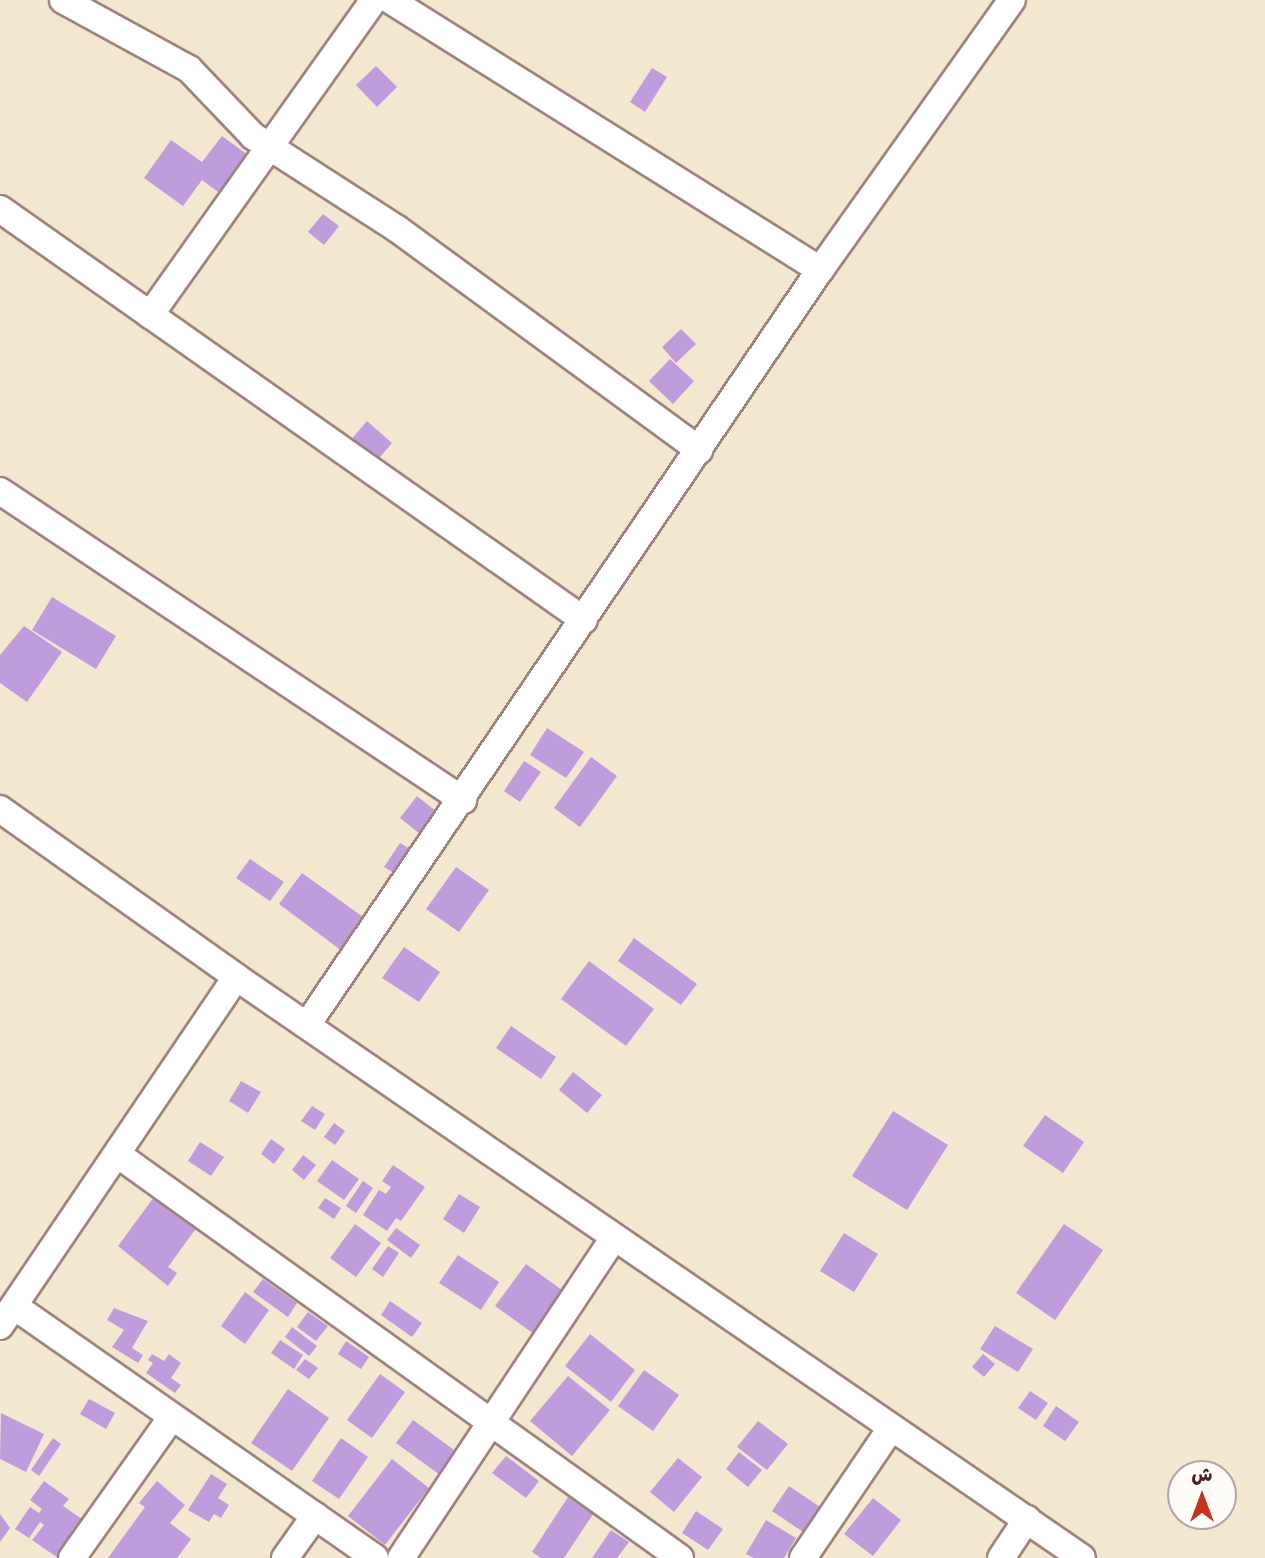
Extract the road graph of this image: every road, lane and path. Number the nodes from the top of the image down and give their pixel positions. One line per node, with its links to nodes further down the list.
1 (63, 0): 5 (street)
2 (374, 0): 5 (street)
3 (390, 0): 7 (street)
4 (1012, 0): 7 (street)
5 (271, 148): 8 (street); 9 (street)
6 (0, 209): 8 (street)
7 (820, 270): 9 (street)
8 (150, 315): 11 (street)
9 (699, 450): 11 (street)
10 (0, 491): 12 (street)
11 (584, 620): 12 (street)
12 (463, 800): 15 (street)
13 (0, 809): 14 (street)
14 (236, 977): 15 (street); 16 (street)
15 (307, 1025): 17 (street)
16 (117, 1154): 18 (street); 20 (street)
17 (614, 1237): 20 (street); 21 (street)
18 (7, 1316): 19 (street)
19 (172, 1417): 22 (street); 24 (street)
20 (489, 1421): 27 (street); 28 (street)
21 (891, 1428): 23 (street); 29 (street)
22 (315, 1516): 25 (street); 26 (street)
23 (1027, 1519): 30 (street); 31 (street)
24 (72, 1558)
25 (285, 1558)
26 (375, 1558)
27 (401, 1558)
28 (680, 1558)
29 (803, 1558)
30 (1001, 1558)
31 (1082, 1558)

